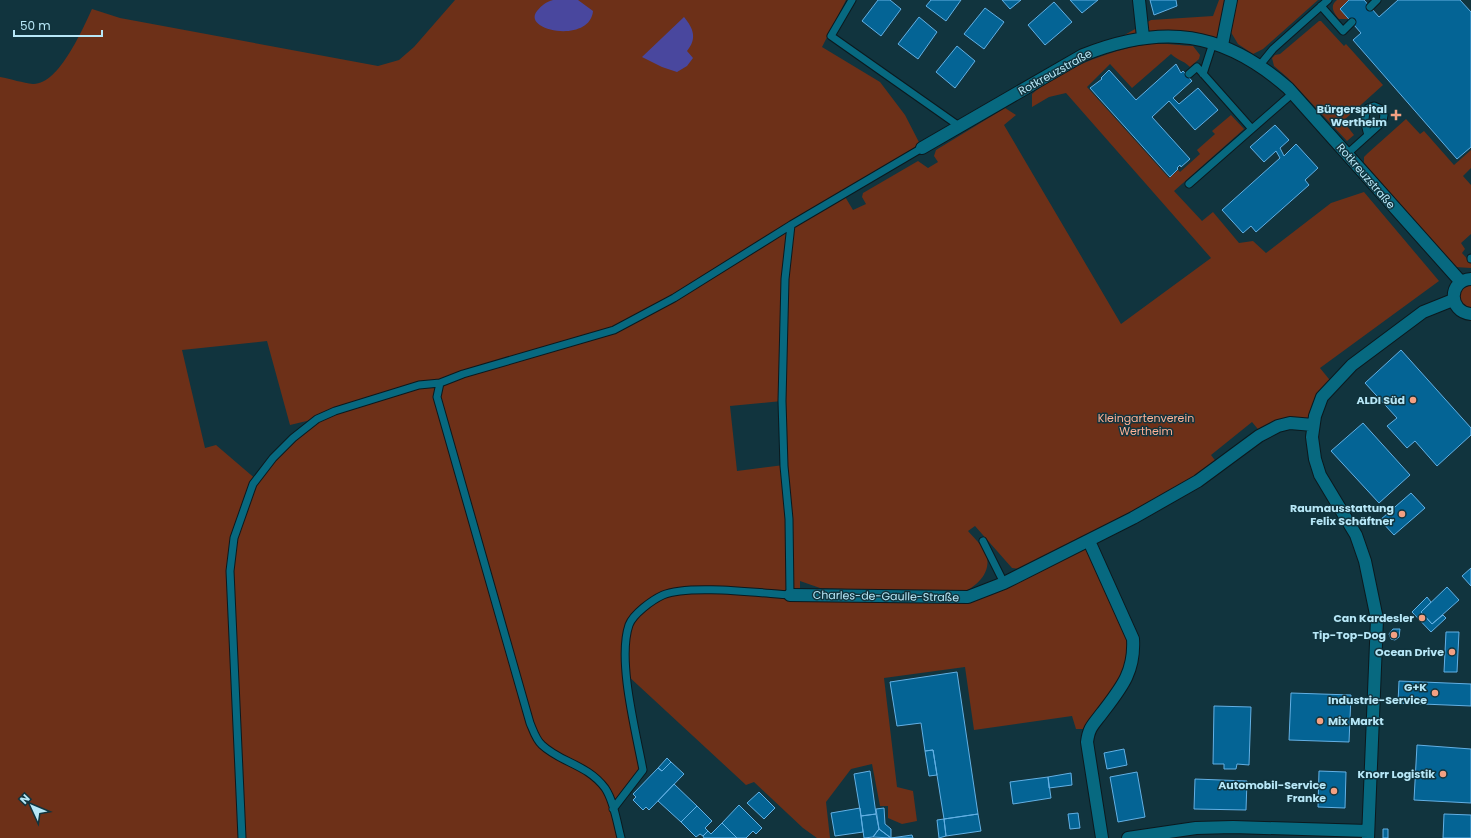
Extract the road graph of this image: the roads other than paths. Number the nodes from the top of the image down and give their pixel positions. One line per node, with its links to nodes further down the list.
1 (852, 0): 15 (lane)
2 (1139, 0): 9 (street)
3 (1231, 0): 10 (street)
4 (1328, 0): 6 (lane)
5 (1377, 0): 7 (lane)
6 (1321, 6): 8 (lane); 11 (lane)
7 (1370, 7)
8 (1352, 22)
9 (1143, 37): 10 (street, Rotkreuzstraße); 15 (street, Rotkreuzstraße)
10 (1218, 44): 11 (street, Rotkreuzstraße); 13 (lane)
11 (1260, 65): 14 (street, Rotkreuzstraße)
12 (1188, 74): 13 (lane)
13 (1203, 74): 16 (lane)
14 (1293, 93): 16 (lane); 19 (street, Rotkreuzstraße)
15 (959, 126): 18 (street, Rotkreuzstraße)
16 (1252, 129): 20 (lane)
17 (1368, 135): 19 (lane)
18 (922, 148): 21 (lane)
19 (1347, 154): 22 (street, Rotkreuzstraße)
20 (1189, 184)
21 (791, 225): 25 (lane); 30 (lane)
22 (1466, 280): 23 (street)
23 (1453, 300): 24 (street); 26 (street)
24 (1471, 314)
25 (440, 383): 31 (lane); 33 (lane)
26 (1313, 425): 28 (street, Charles-de-Gaulle-Straße); 32 (street)
27 (983, 541): 29 (lane)
28 (1089, 541): 29 (street, Charles-de-Gaulle-Straße); 35 (street)
29 (1004, 582): 30 (street, Charles-de-Gaulle-Straße)
30 (790, 595): 31 (lane)
31 (613, 809): 34 (lane)
32 (1368, 834): 36 (street)
33 (242, 838)
34 (621, 838)
35 (1102, 838)
36 (1128, 838)

